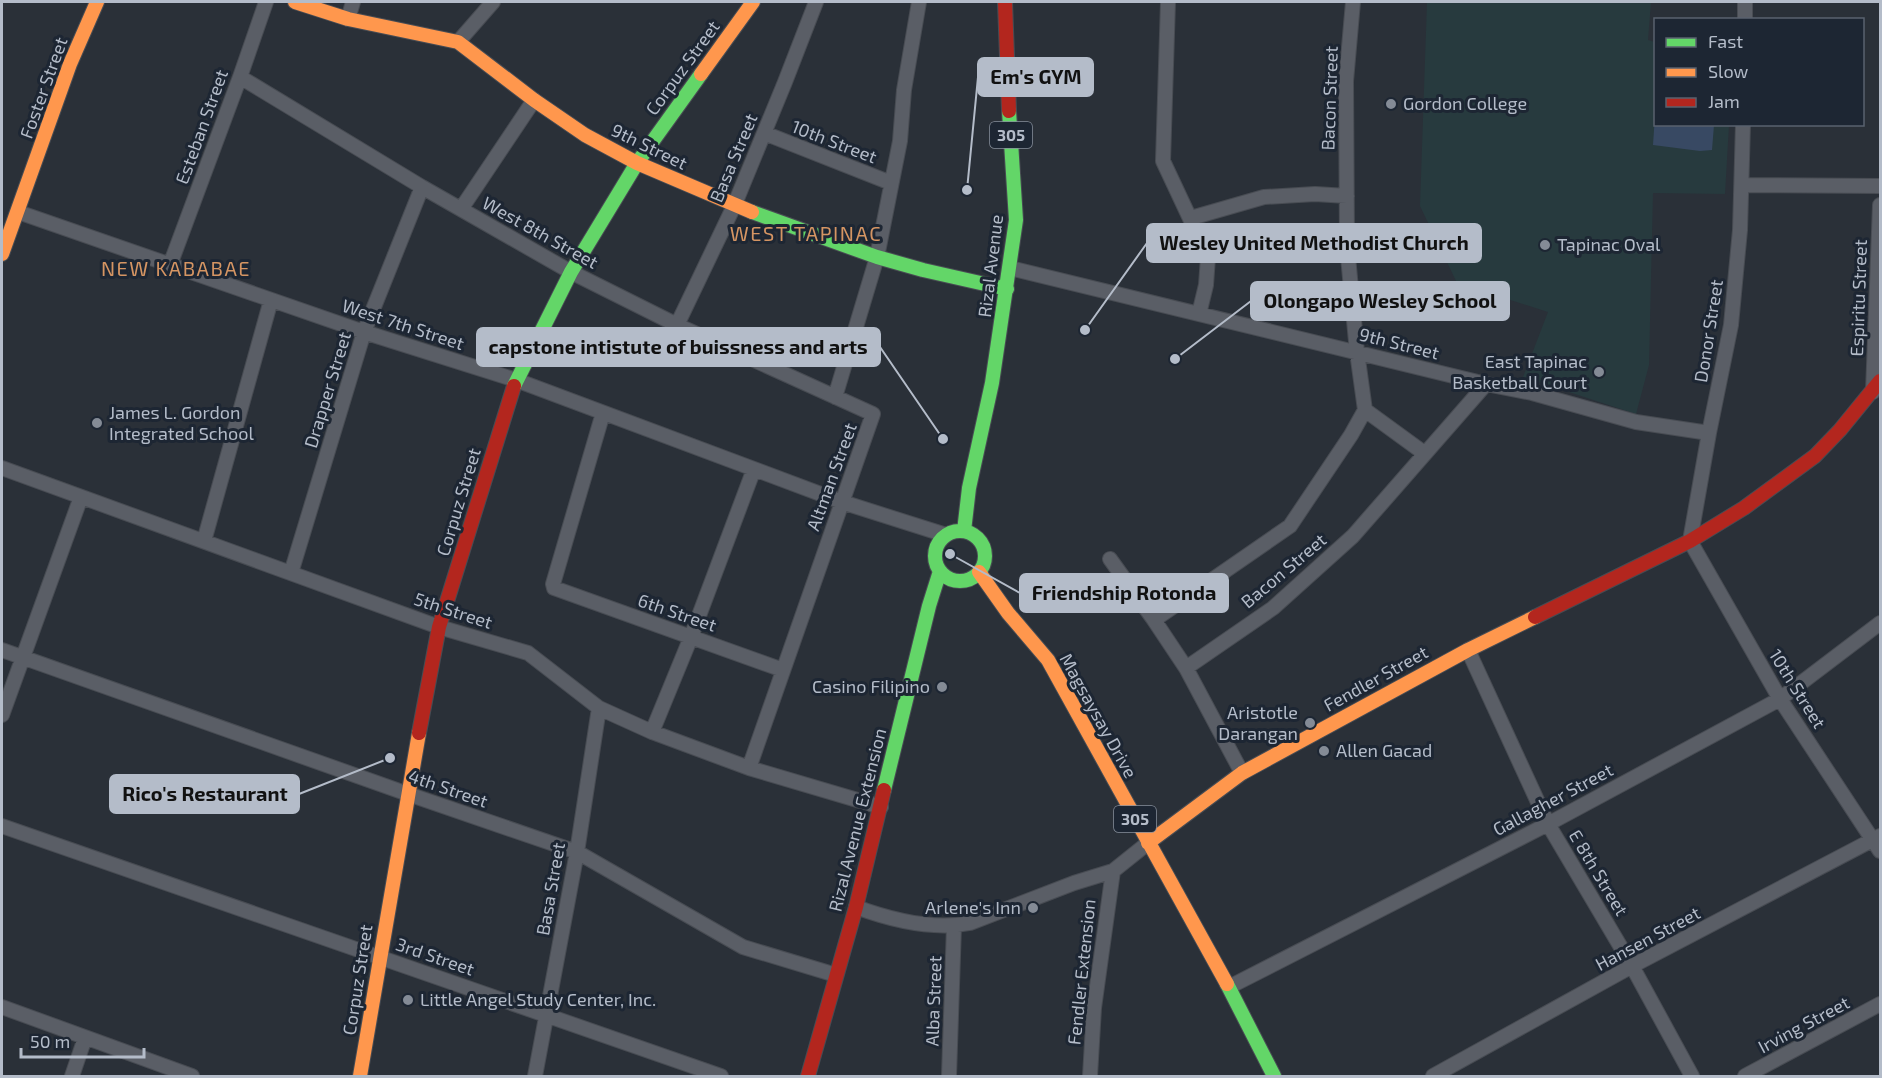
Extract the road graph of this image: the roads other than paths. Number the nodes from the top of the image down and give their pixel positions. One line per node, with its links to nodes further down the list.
1 (97, 2): 29 (main road, Foster Street)
2 (266, 2): 16 (street, Esteban Street)
3 (295, 2): 14 (main road, 9th Street)
4 (353, 2): 14 (street)
5 (493, 2): 15 (street)
6 (753, 2): 20 (main road, Corpuz Street)
7 (816, 2): 19 (street, Basa Street)
8 (920, 2): 21 (street, Altman Street)
9 (1005, 2): 34 (main road, Rizal Avenue / 305)
10 (1168, 2): 30 (street)
11 (1353, 2): 25 (street, Bacon Street)
12 (1745, 2): 13 (street)
13 (1745, 18)
14 (348, 19): 15 (main road, 9th Street)
15 (458, 42): 17 (main road, 9th Street)
16 (240, 78): 24 (street, West 8th Street); 33 (street, Esteban Street)
17 (534, 100): 20 (main road, 9th Street); 28 (street)
18 (1743, 126): 22 (street, Donor Street)
19 (764, 134): 21 (street, 10th Street); 27 (street, Basa Street)
20 (637, 164): 27 (main road, 9th Street); 35 (main road, Corpuz Street)
21 (891, 183): 32 (street, Altman Street)
22 (1742, 185): 23 (street); 48 (street, Donor Street)
23 (1881, 186)
24 (422, 187): 28 (street, West 8th Street); 40 (street, Drapper Street)
25 (1347, 196): 30 (street); 41 (street, Bacon Street)
26 (1881, 205): 44 (street, Espiritu Street)
27 (734, 206): 32 (main road, 9th Street); 39 (street, Basa Street)
28 (461, 209): 35 (street, West 8th Street)
29 (18, 212): 31 (main road, Foster Street); 33 (street, West 7th Street)
30 (1191, 218): 38 (street)
31 (2, 254)
32 (877, 256): 36 (main road, 9th Street); 45 (street, Altman Street)
33 (170, 265): 37 (street, West 7th Street)
34 (1010, 268): 36 (main road, Rizal Avenue / 305); 38 (street, 9th Street)
35 (571, 272): 39 (street, West 8th Street); 42 (main road, Corpuz Street)
36 (1007, 289): 54 (main road, Rizal Avenue / 305)
37 (271, 300): 40 (street, West 7th Street); 57 (street)
38 (1199, 314): 41 (street, 9th Street)
39 (677, 324): 45 (street, West 8th Street)
40 (364, 332): 42 (street, West 7th Street); 61 (street, Drapper Street)
41 (1357, 352): 43 (street, 9th Street); 46 (street, Bacon Street)
42 (516, 380): 47 (street, West 7th Street); 64 (main road, Corpuz Street)
43 (1486, 384): 48 (street, 9th Street); 49 (street, Bacon Street)
44 (1877, 386): 56 (main road, Fendler Street)
45 (836, 397): 53 (street, Altman Street)
46 (1365, 411): 49 (street); 62 (street, Bacon Street)
47 (603, 413): 51 (street, West 7th Street); 65 (street, 6th Street)
48 (1709, 433): 56 (street, Donor Street)
49 (1424, 453): 69 (street, Bacon Street)
50 (2, 468): 52 (street, 5th Street)
51 (754, 470): 53 (street, West 7th Street); 65 (street)
52 (81, 497): 57 (street, 5th Street); 68 (street)
53 (842, 502): 55 (street, West 7th Street); 70 (street, Altman Street)
54 (964, 531): 55 (main road); 60 (main road)
55 (946, 535): 59 (main road)
56 (1690, 541): 67 (main road, Fendler Street); 71 (street, 10th Street)
57 (204, 542): 61 (street, 5th Street)
58 (1110, 559): 62 (street)
59 (939, 571): 60 (main road); 78 (main road, Rizal Avenue Extension)
60 (979, 572): 82 (main road, Magsaysay Drive / 305)
61 (291, 573): 64 (street, 5th Street)
62 (1154, 620): 69 (street)
63 (1881, 623): 71 (street, Gallagher Street)
64 (439, 627): 72 (street, 5th Street); 77 (main road, Corpuz Street)
65 (691, 637): 70 (street, 6th Street); 74 (street)
66 (2, 650): 68 (street, 4th Street)
67 (1468, 650): 76 (main road, Fendler Street); 79 (street, E 8th Street)
68 (23, 657): 73 (street); 77 (street, 4th Street)
69 (1186, 668): 76 (street)
70 (783, 670): 75 (street, Altman Street)
71 (1780, 699): 79 (street, Gallagher Street); 81 (street, 10th Street)
72 (599, 708): 74 (street, 5th Street); 83 (street, Basa Street)
73 (2, 715)
74 (652, 732): 75 (street, 5th Street)
75 (749, 768): 78 (street, 5th Street)
76 (1242, 773): 82 (main road, Fendler Street)
77 (408, 795): 83 (street, 4th Street); 87 (main road, Corpuz Street)
78 (881, 807): 85 (main road, Rizal Avenue Extension)
79 (1548, 824): 88 (street, E 8th Street); 90 (street, Gallagher Street)
80 (2, 826): 87 (street, 3rd Street)
81 (1878, 842): 88 (street, Hansen Street)
82 (1148, 843): 84 (street, Fendler Street); 90 (main road, Magsaysay Drive / 305)
83 (577, 852): 89 (street, 4th Street); 93 (street, Basa Street)
84 (1113, 872): 86 (street, Fendler Street); 103 (street, Fendler Extension)
85 (856, 908): 86 (street, Fendler Street); 89 (main road, Rizal Avenue Extension)
86 (954, 926): 102 (street, Alba Street)
87 (380, 957): 93 (street, 3rd Street); 98 (main road, Corpuz Street)
88 (1632, 966): 95 (street, Hansen Street); 105 (street, E 8th Street)
89 (836, 975): 101 (main road, Rizal Avenue Extension)
90 (1229, 987): 104 (main road, Magsaysay Drive / 305)
91 (1881, 1004): 106 (street, Irving Street)
92 (2, 1007): 94 (street)
93 (546, 1015): 99 (street, Basa Street); 100 (street, 3rd Street)
94 (85, 1038): 96 (street); 97 (street)
95 (1438, 1075)
96 (72, 1077)
97 (192, 1077)
98 (360, 1077)
99 (535, 1077)
100 (721, 1077)
101 (808, 1077)
102 (949, 1077)
103 (1090, 1077)
104 (1274, 1077)
105 (1692, 1077)
106 (1745, 1077)

